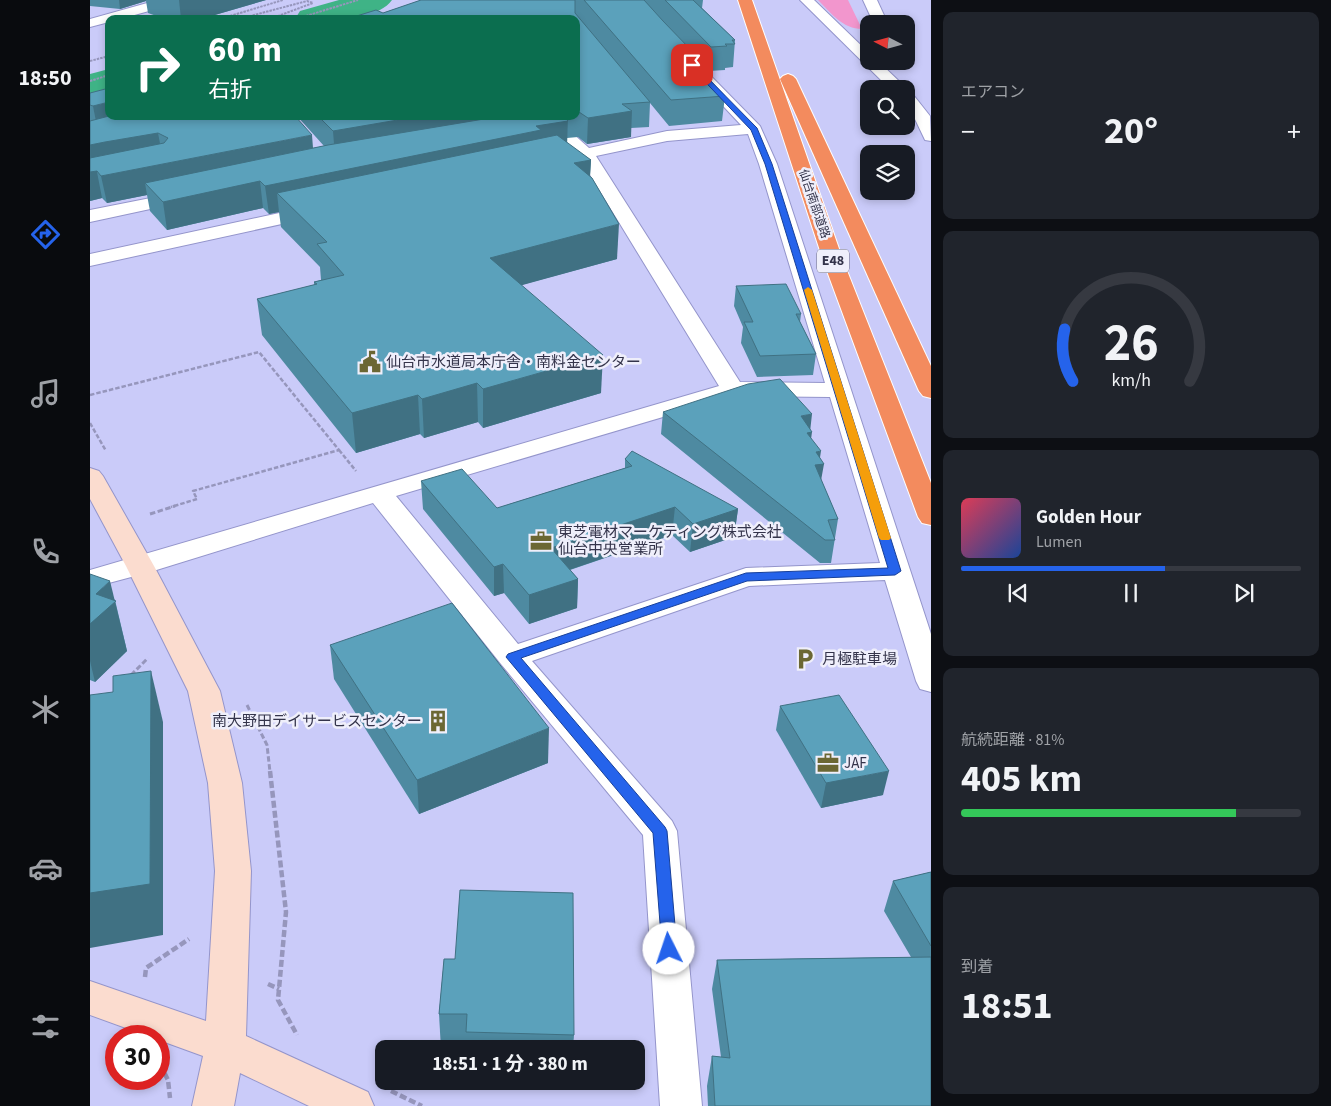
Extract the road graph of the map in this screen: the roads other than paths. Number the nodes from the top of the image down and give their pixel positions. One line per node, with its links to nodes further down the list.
1 (173, 0): 7 (street)
2 (745, 0): 35 (highway, 仙台南部道路 / E48)
3 (752, 0): 32 (highway, 仙台南部道路 / E48)
4 (807, 0): 12 (street)
5 (870, 0): 9 (street)
6 (99, 8): 7 (street)
7 (136, 10): 8 (street)
8 (118, 15)
9 (877, 15)
10 (105, 19): 11 (street)
11 (90, 23)
12 (860, 52)
13 (686, 59): 21 (street)
14 (878, 70): 16 (street)
15 (904, 73): 17 (street)
16 (889, 80)
17 (901, 80)
18 (915, 107): 23 (street)
19 (654, 120): 22 (street)
20 (544, 124): 24 (street)
21 (754, 129): 22 (street); 31 (street)
22 (666, 136): 24 (street)
23 (931, 136)
24 (586, 154): 25 (street); 30 (street)
25 (528, 166)
26 (205, 192): 28 (street)
27 (333, 208): 29 (street)
28 (90, 216)
29 (90, 260)
30 (733, 389): 31 (street); 34 (street)
31 (839, 390): 37 (street)
32 (931, 391)
33 (90, 476): 36 (street)
34 (379, 493): 36 (street); 39 (street)
35 (931, 517)
36 (140, 566): 38 (street); 42 (street)
37 (895, 571): 39 (street); 40 (street)
38 (90, 579)
39 (512, 657): 45 (street)
40 (931, 682)
41 (90, 998): 42 (street)
42 (225, 1046): 43 (street); 44 (street)
43 (213, 1106)
44 (353, 1106)
45 (681, 1106)

